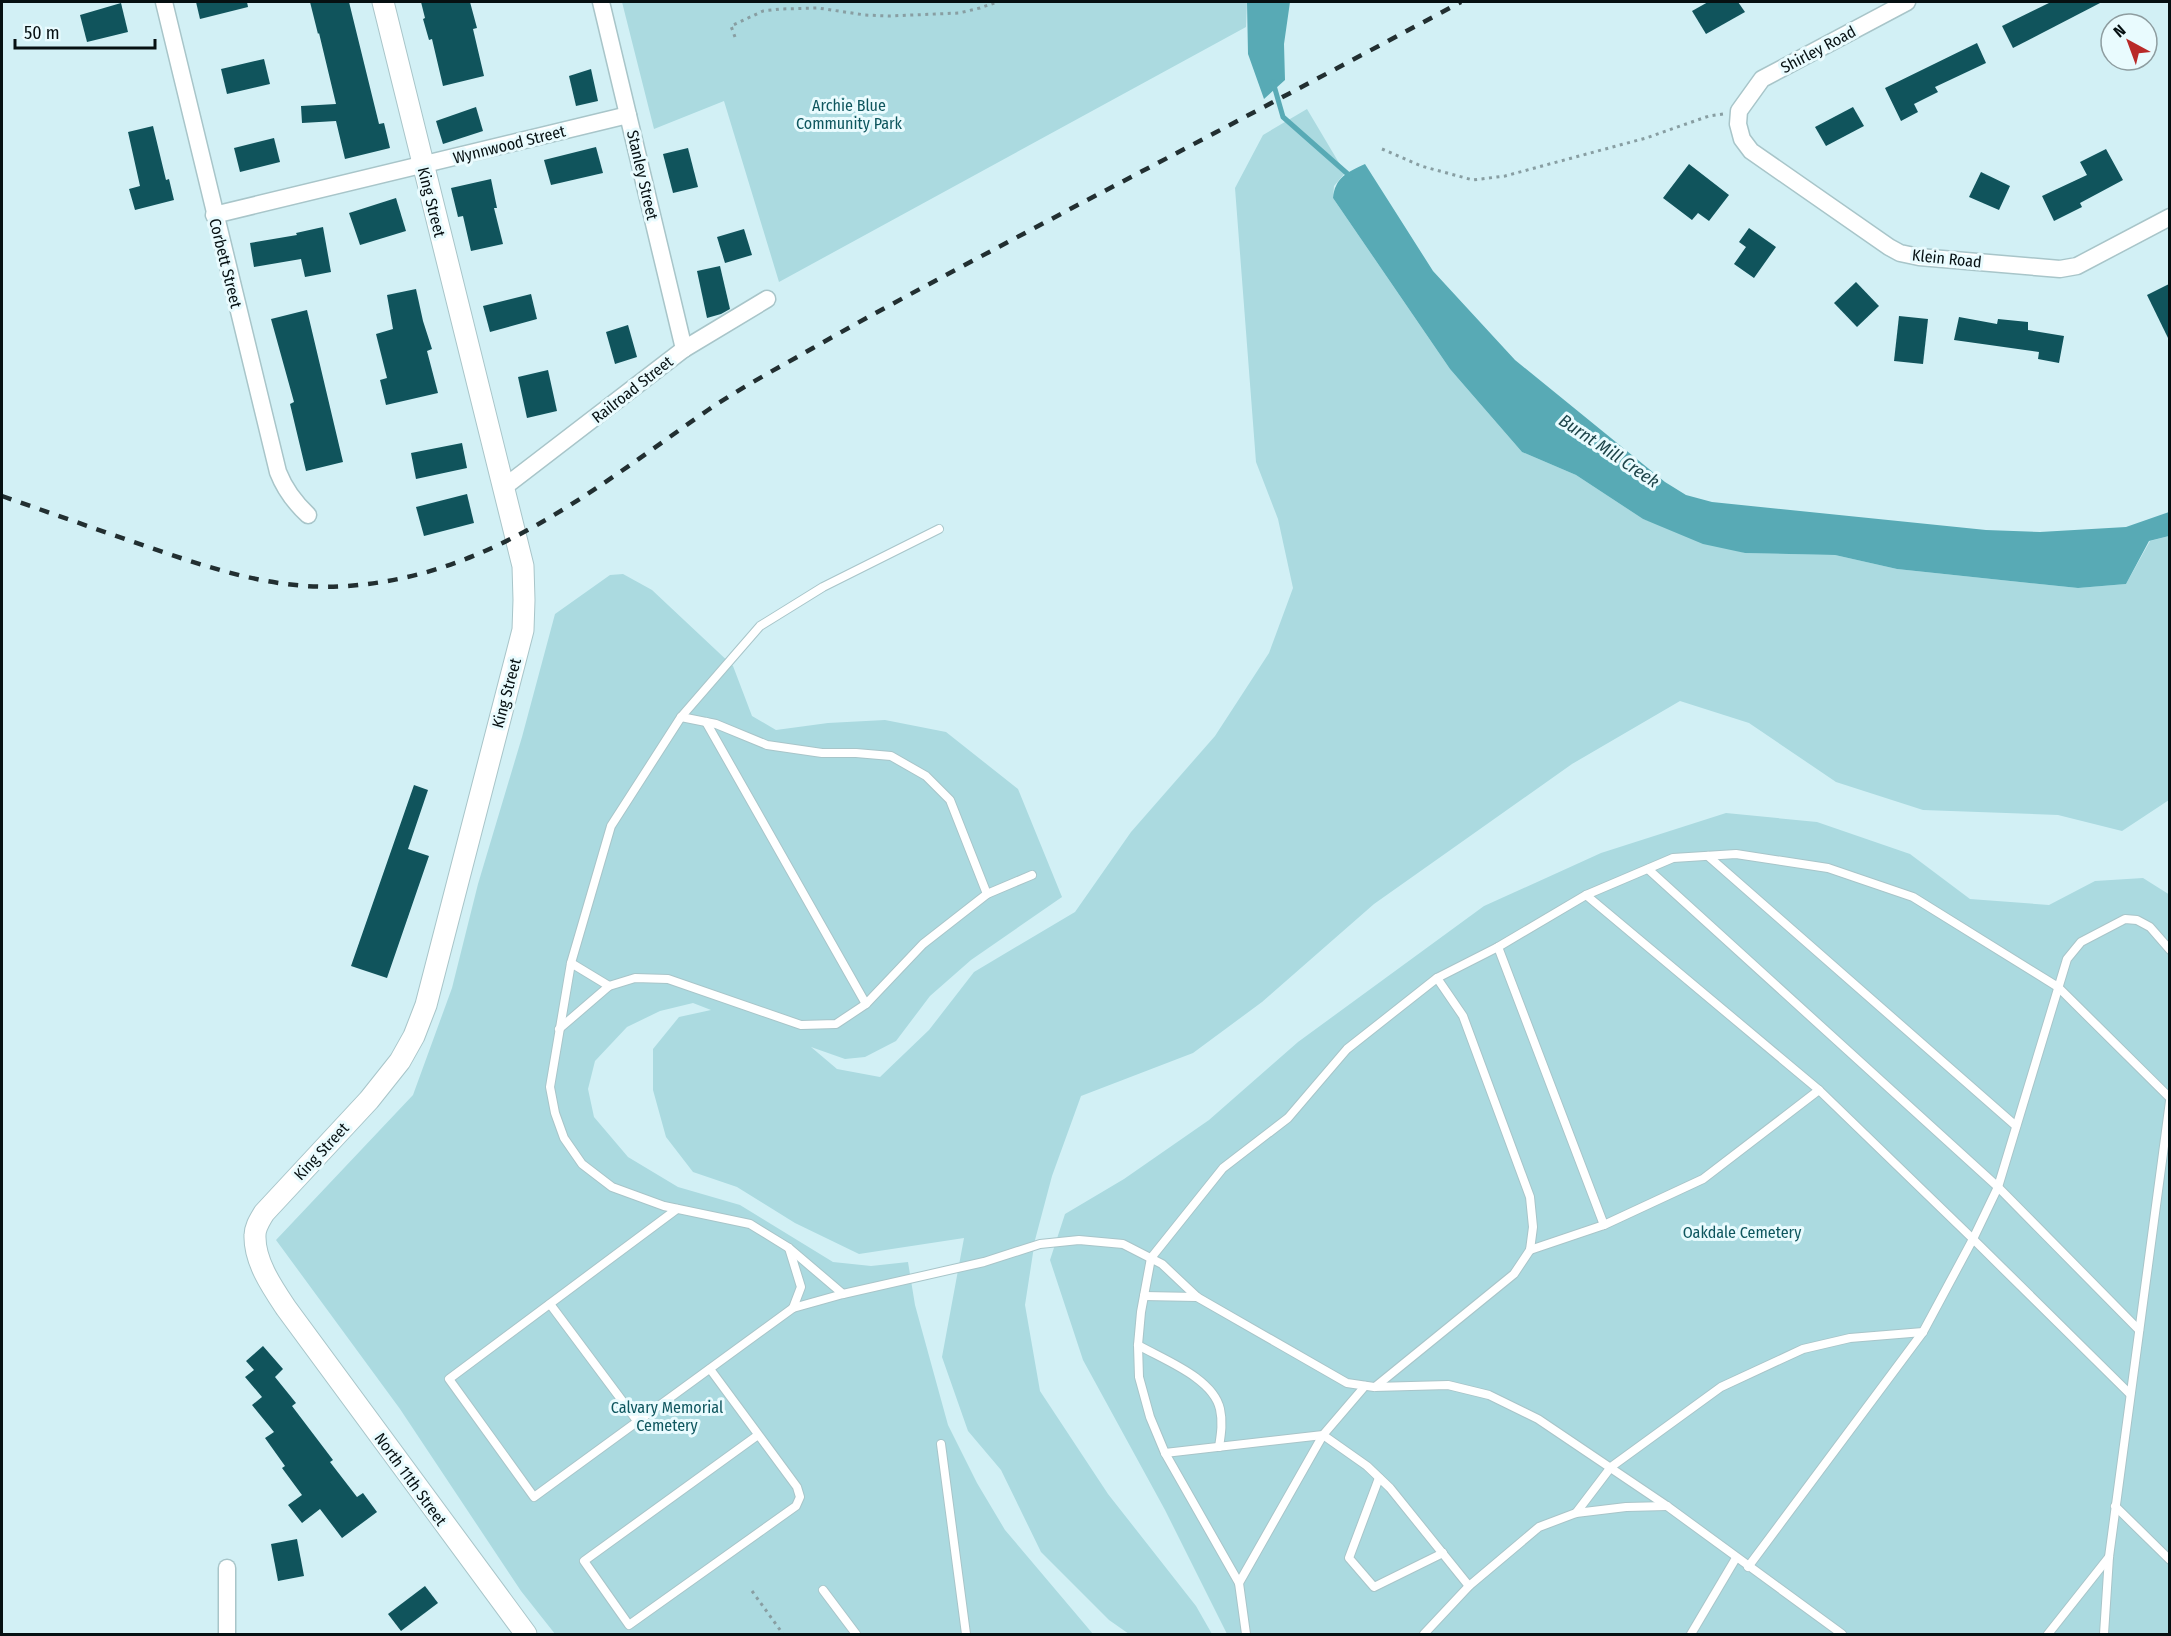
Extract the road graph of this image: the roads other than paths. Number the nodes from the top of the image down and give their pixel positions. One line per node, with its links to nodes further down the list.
1 (164, 2): 8 (street, Corbett Street)
2 (383, 2): 7 (street, King Street)
3 (601, 2): 6 (street, Stanley Street)
4 (1907, 2): 5 (street, Shirley Road)
5 (1739, 111): 9 (street, Klein Road)
6 (628, 115): 7 (street, Wynnwood Street); 11 (street, Stanley Street)
7 (423, 165): 8 (street, Wynnwood Street); 12 (street, King Street)
8 (214, 215): 13 (street, Corbett Street)
9 (2169, 217)
10 (767, 298): 11 (street, Railroad Street)
11 (684, 349): 12 (street, Railroad Street)
12 (502, 488): 45 (street, King Street)
13 (308, 515)
14 (939, 529): 15 (lane)
15 (681, 717): 16 (lane); 24 (lane)
16 (706, 722): 20 (lane); 28 (lane)
17 (1708, 856): 18 (lane); 27 (lane); 32 (lane)
18 (1648, 869): 21 (lane); 33 (lane)
19 (1032, 875): 20 (lane)
20 (987, 894): 28 (lane)
21 (1586, 895): 22 (lane); 30 (lane)
22 (1498, 946): 25 (lane); 35 (lane)
23 (2169, 950): 27 (lane)
24 (571, 963): 26 (lane); 29 (lane)
25 (1437, 978): 38 (lane); 39 (lane)
26 (609, 986): 28 (lane); 29 (lane)
27 (2058, 987): 31 (lane); 32 (lane)
28 (866, 1004)
29 (558, 1029): 34 (lane)
30 (1819, 1090): 35 (lane); 36 (lane)
31 (2169, 1099): 46 (lane)
32 (2016, 1126): 33 (lane)
33 (1998, 1186): 36 (lane); 46 (lane)
34 (677, 1209): 37 (lane); 43 (lane)
35 (1604, 1225): 38 (lane)
36 (1973, 1239): 47 (lane); 51 (lane)
37 (789, 1248): 40 (lane); 44 (lane)
38 (1530, 1250): 50 (lane)
39 (1151, 1258): 40 (lane); 41 (lane); 42 (lane)
40 (843, 1294): 44 (lane)
41 (1144, 1296): 42 (lane); 48 (lane)
42 (1197, 1297): 50 (lane)
43 (550, 1304): 52 (lane); 52 (lane)
44 (794, 1308): 49 (lane)
45 (296, 1323): 74 (street, North 11th Street)
46 (2139, 1330): 51 (lane)
47 (1923, 1332): 58 (lane); 67 (lane)
48 (1138, 1345): 56 (lane); 57 (lane)
49 (710, 1369): 52 (lane); 54 (lane)
50 (1369, 1387): 53 (lane); 58 (lane)
51 (2130, 1394): 61 (lane)
52 (638, 1422)
53 (1323, 1434): 56 (lane); 59 (lane); 69 (lane)
54 (758, 1435): 54 (lane)
55 (941, 1444): 76 (lane)
56 (1220, 1447): 57 (lane)
57 (1165, 1453): 69 (lane)
58 (1611, 1467): 60 (lane); 62 (lane)
59 (1379, 1478): 63 (lane); 63 (lane)
60 (1667, 1506): 62 (lane); 65 (lane)
61 (2115, 1506): 64 (lane); 66 (lane)
62 (1576, 1513): 70 (lane)
63 (1443, 1553): 70 (lane)
64 (2109, 1557): 80 (lane); 81 (lane)
65 (1736, 1558): 67 (lane); 78 (lane)
66 (2169, 1560)
67 (1748, 1567): 79 (lane)
68 (227, 1568): 73 (street)
69 (1239, 1583): 77 (lane)
70 (1469, 1586): 72 (lane)
71 (823, 1590): 75 (lane)
72 (1426, 1634)
73 (228, 1635)
74 (525, 1635)
75 (856, 1635)
76 (966, 1635)
77 (1246, 1635)
78 (1691, 1635)
79 (1842, 1635)
80 (2048, 1635)
81 (2104, 1635)

